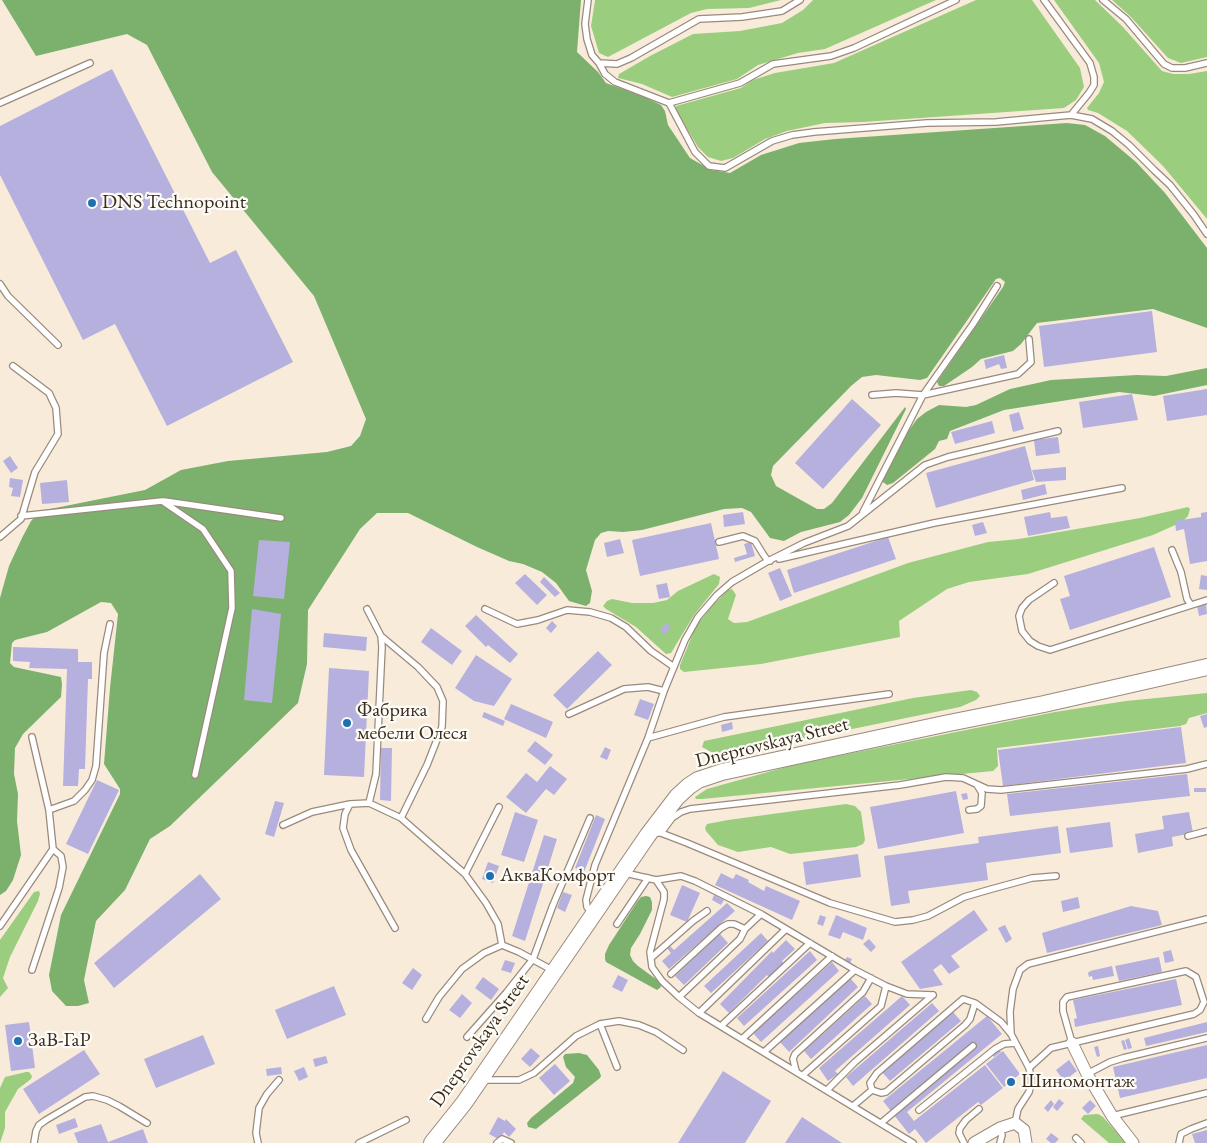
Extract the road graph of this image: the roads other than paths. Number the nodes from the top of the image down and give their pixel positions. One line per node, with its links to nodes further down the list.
1 (588, 0): 7 (lane)
2 (800, 0): 7 (lane)
3 (956, 0): 10 (lane)
4 (1044, 0): 11 (lane)
5 (1104, 0): 8 (lane)
6 (90, 63): 9 (lane)
7 (599, 63): 10 (lane)
8 (1207, 63)
9 (0, 102)
10 (669, 103): 11 (lane)
11 (1071, 114): 12 (lane)
12 (1207, 234)
13 (0, 284): 16 (lane)
14 (997, 286): 19 (lane)
15 (1030, 339): 19 (lane)
16 (58, 345)
17 (12, 366): 24 (lane)
18 (872, 395): 19 (lane)
19 (923, 395): 23 (lane)
20 (1058, 431): 23 (lane)
21 (1122, 488): 29 (lane)
22 (162, 501): 24 (lane); 25 (lane); 45 (lane)
23 (862, 514): 29 (lane)
24 (21, 516): 26 (lane)
25 (281, 518)
26 (0, 537)
27 (719, 542): 29 (lane)
28 (1172, 550): 32 (lane)
29 (768, 561): 38 (lane)
30 (1054, 583): 32 (lane)
31 (1207, 600): 32 (lane)
32 (1191, 604)
33 (367, 609): 36 (lane)
34 (486, 609): 38 (lane)
35 (110, 624): 50 (lane)
36 (381, 636): 47 (lane); 52 (lane)
37 (1207, 667): 56 (main road, Dneprovskaya Street)
38 (674, 668): 39 (lane)
39 (664, 691): 41 (lane); 43 (lane)
40 (889, 694): 43 (lane)
41 (569, 714)
42 (32, 737): 50 (lane)
43 (648, 738): 66 (lane)
44 (1207, 764): 46 (lane)
45 (195, 774)
46 (976, 783): 51 (lane); 56 (lane)
47 (369, 803): 48 (lane); 52 (lane)
48 (350, 804): 54 (lane); 70 (lane)
49 (499, 807): 60 (lane)
50 (49, 810): 58 (lane)
51 (969, 810)
52 (401, 818): 60 (lane)
53 (590, 818): 77 (lane)
54 (283, 825)
55 (1207, 831): 57 (lane)
56 (654, 834): 59 (main road, Dneprovskaya Street); 61 (lane)
57 (1188, 836)
58 (53, 849): 69 (lane); 78 (lane)
59 (622, 872): 62 (lane); 66 (main road, Dneprovskaya Street)
60 (465, 874): 74 (lane)
61 (1056, 876)
62 (648, 878): 63 (lane); 68 (lane)
63 (656, 880): 65 (lane); 76 (lane)
64 (707, 911): 76 (lane)
65 (761, 914): 71 (lane); 72 (lane)
66 (593, 915): 80 (main road, Dneprovskaya Street)
67 (1207, 919): 90 (lane)
68 (617, 924)
69 (0, 926)
70 (395, 928)
71 (744, 928): 81 (lane); 84 (lane)
72 (786, 929): 73 (lane); 86 (lane)
73 (810, 943): 75 (lane); 89 (lane)
74 (502, 945): 77 (lane); 87 (lane)
75 (832, 956): 79 (lane); 93 (lane)
76 (651, 958): 84 (lane)
77 (533, 960): 80 (lane); 91 (lane)
78 (32, 970)
79 (854, 970): 82 (lane); 98 (lane)
80 (554, 971): 105 (main road, Dneprovskaya Street)
81 (671, 974)
82 (871, 978): 83 (lane); 101 (lane)
83 (886, 986): 103 (lane); 106 (lane)
84 (679, 997): 86 (lane)
85 (975, 1003): 90 (lane); 107 (lane); 107 (lane)
86 (699, 1013): 89 (lane)
87 (426, 1019)
88 (600, 1024): 97 (lane); 99 (lane); 105 (lane)
89 (721, 1026): 93 (lane)
90 (1011, 1034): 95 (lane)
91 (466, 1037)
92 (1207, 1038): 102 (lane)
93 (742, 1039): 98 (lane)
94 (1072, 1042): 94 (lane); 100 (lane); 102 (street)
95 (1015, 1043): 100 (lane); 111 (lane)
96 (973, 1046): 115 (lane)
97 (683, 1050)
98 (764, 1052): 101 (lane)
99 (617, 1067)
100 (1029, 1068): 116 (lane)
101 (796, 1072): 103 (lane)
102 (1086, 1074): 112 (street)
103 (803, 1075): 106 (lane)
104 (278, 1080): 121 (lane)
105 (480, 1080): 123 (main road, Dneprovskaya Street)
106 (827, 1090): 109 (lane)
107 (872, 1090): 109 (lane)
108 (1207, 1093): 112 (lane)
109 (853, 1106): 115 (lane)
110 (979, 1109): 127 (lane)
111 (919, 1110)
112 (1112, 1116): 132 (street)
113 (406, 1120): 122 (lane)
114 (147, 1123): 120 (lane)
115 (881, 1123): 126 (lane)
116 (1015, 1123): 118 (street); 130 (street)
117 (1207, 1123): 133 (lane)
118 (1000, 1128): 128 (street); 129 (lane)
119 (1076, 1138): 131 (lane)
120 (34, 1143)
121 (258, 1143)
122 (359, 1143)
123 (432, 1143)
124 (497, 1143): 125 (lane)
125 (511, 1143)
126 (913, 1143)
127 (964, 1143)
128 (974, 1143)
129 (1000, 1143)
130 (1026, 1143)
131 (1082, 1143)
132 (1133, 1143)
133 (1180, 1143)

